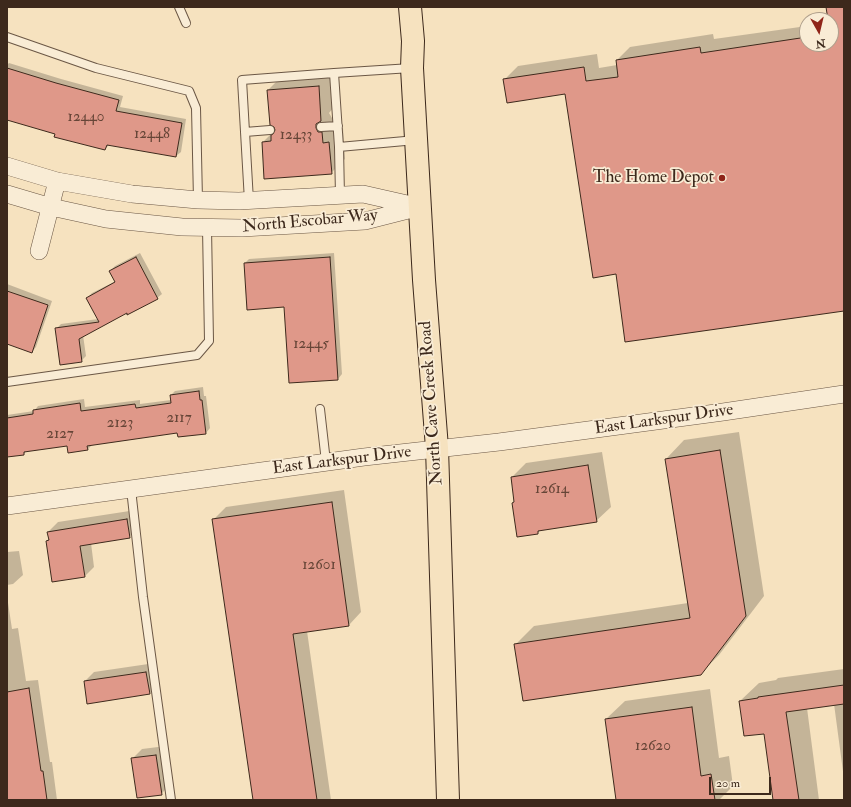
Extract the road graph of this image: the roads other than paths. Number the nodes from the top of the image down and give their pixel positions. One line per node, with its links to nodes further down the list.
1 (179, 7): 3 (lane)
2 (410, 7): 5 (main road, North Cave Creek Road)
3 (186, 23)
4 (7, 38): 17 (lane)
5 (412, 68): 6 (lane); 11 (main road, North Cave Creek Road)
6 (334, 73): 7 (lane); 10 (lane)
7 (338, 126): 8 (lane); 12 (lane)
8 (321, 127)
9 (270, 130): 10 (lane)
10 (245, 132): 18 (lane)
11 (417, 140): 12 (lane); 20 (main road, North Cave Creek Road)
12 (339, 147): 16 (lane)
13 (7, 166): 14 (street, North Escobar Way)
14 (57, 181): 17 (street, North Escobar Way); 19 (street)
15 (7, 194): 19 (street, North Escobar Way)
16 (340, 196): 18 (street, North Escobar Way); 20 (street, North Escobar Way)
17 (198, 200): 18 (street, North Escobar Way)
18 (249, 201)
19 (51, 207): 21 (street, North Escobar Way); 22 (street)
20 (420, 207): 21 (street, North Escobar Way); 26 (main road, North Cave Creek Road)
21 (207, 228): 23 (lane)
22 (39, 251)
23 (7, 382)
24 (844, 394): 26 (street, East Larkspur Drive)
25 (320, 409): 27 (lane)
26 (437, 448): 27 (street, East Larkspur Drive); 31 (main road, North Cave Creek Road)
27 (326, 462): 28 (street, East Larkspur Drive)
28 (131, 489): 29 (street, East Larkspur Drive); 30 (lane)
29 (7, 506)
30 (171, 800)
31 (448, 800)

